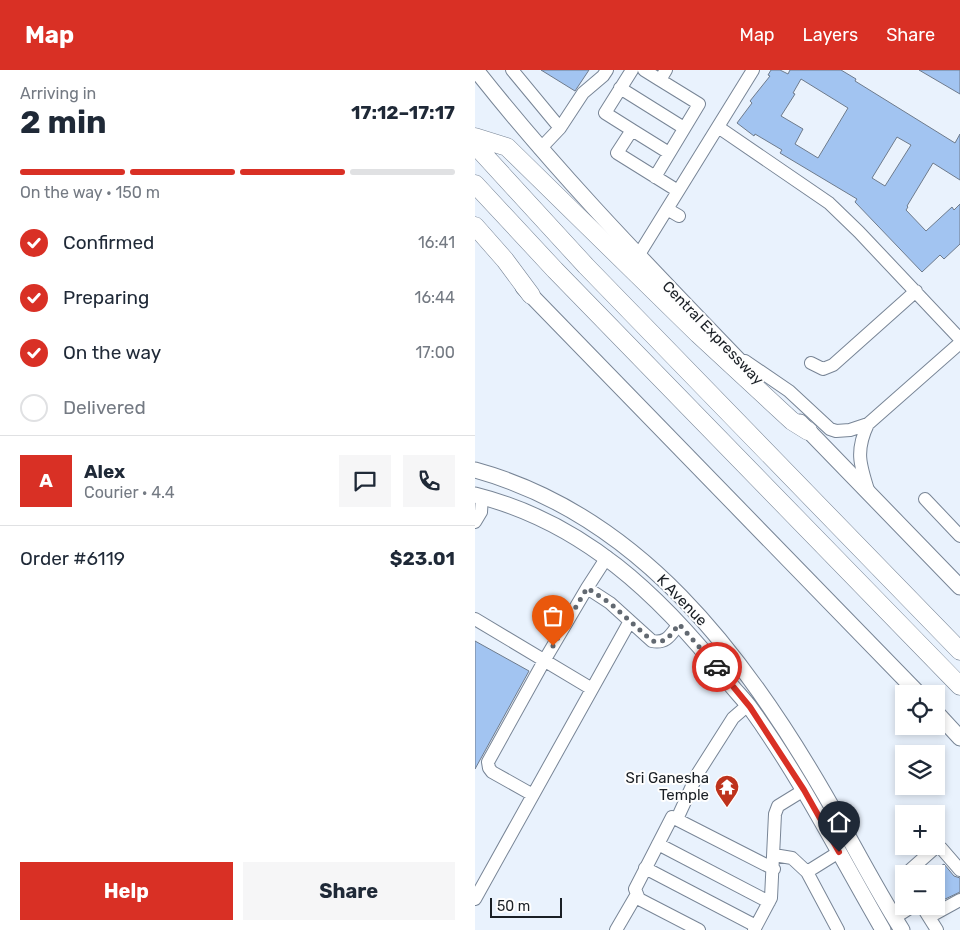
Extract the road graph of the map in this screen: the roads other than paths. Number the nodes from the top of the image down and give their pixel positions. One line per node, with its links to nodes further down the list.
1 (476, 70): 15 (main road, Central Expressway)
2 (512, 70): 10 (lane)
3 (607, 70): 10 (lane)
4 (632, 70): 8 (lane)
5 (644, 70): 7 (lane)
6 (753, 70): 9 (lane)
7 (663, 75): 11 (lane)
8 (620, 88): 11 (lane); 12 (lane)
9 (718, 127): 19 (lane); 25 (lane)
10 (561, 128): 15 (lane)
11 (684, 128): 16 (lane)
12 (632, 130): 16 (lane); 17 (lane)
13 (475, 137): 32 (highway)
14 (475, 146): 47 (highway)
15 (540, 149): 24 (main road, Central Expressway)
16 (669, 153): 17 (lane)
17 (655, 177): 19 (lane)
18 (475, 184): 50 (highway)
19 (678, 191): 20 (lane)
20 (667, 209): 21 (lane); 24 (lane)
21 (679, 216)
22 (475, 226): 26 (highway)
23 (475, 237): 26 (main road)
24 (638, 256): 29 (main road, Central Expressway)
25 (915, 291): 27 (lane); 30 (lane)
26 (531, 296): 49 (main road)
27 (960, 339)
28 (960, 343): 31 (lane)
29 (732, 353): 31 (lane); 32 (main road, Central Expressway)
30 (811, 363)
31 (868, 424): 35 (lane)
32 (808, 431): 35 (main road, Central Expressway)
33 (475, 470): 34 (main road, K Avenue)
34 (493, 475): 36 (main road); 40 (main road, K Avenue)
35 (869, 493): 42 (main road, Central Expressway)
36 (477, 498): 38 (lane); 41 (main road, K Avenue)
37 (925, 499): 39 (lane)
38 (475, 522)
39 (960, 536)
40 (619, 541): 41 (main road); 72 (main road, K Avenue)
41 (607, 558): 43 (lane); 46 (main road, K Avenue)
42 (960, 587)
43 (587, 588): 45 (lane); 48 (lane)
44 (475, 619): 48 (lane)
45 (630, 621): 46 (lane); 51 (lane)
46 (679, 624): 52 (main road, K Avenue)
47 (960, 651)
48 (544, 661): 51 (lane); 56 (lane)
49 (910, 685)
50 (960, 686)
51 (592, 689): 56 (lane)
52 (748, 705): 55 (main road, K Avenue); 57 (lane)
53 (945, 722): 54 (main road)
54 (960, 738)
55 (804, 790): 59 (main road, K Avenue); 60 (lane)
56 (533, 795): 67 (lane)
57 (677, 819): 58 (lane); 63 (lane)
58 (658, 844): 62 (lane); 69 (lane)
59 (839, 852): 65 (lane); 74 (main road, K Avenue)
60 (774, 855): 63 (lane); 65 (lane)
61 (916, 865): 64 (lane)
62 (645, 868): 66 (lane); 73 (lane)
63 (774, 869): 69 (lane)
64 (960, 870)
65 (807, 872): 77 (lane)
66 (637, 894): 75 (lane); 76 (lane)
67 (475, 899)
68 (960, 900): 70 (lane)
69 (769, 902): 73 (lane)
70 (945, 905)
71 (927, 915): 78 (lane)
72 (898, 924): 74 (main road)
73 (755, 928)
74 (879, 929)
75 (616, 930)
76 (699, 930)
77 (838, 930)
78 (937, 930)

